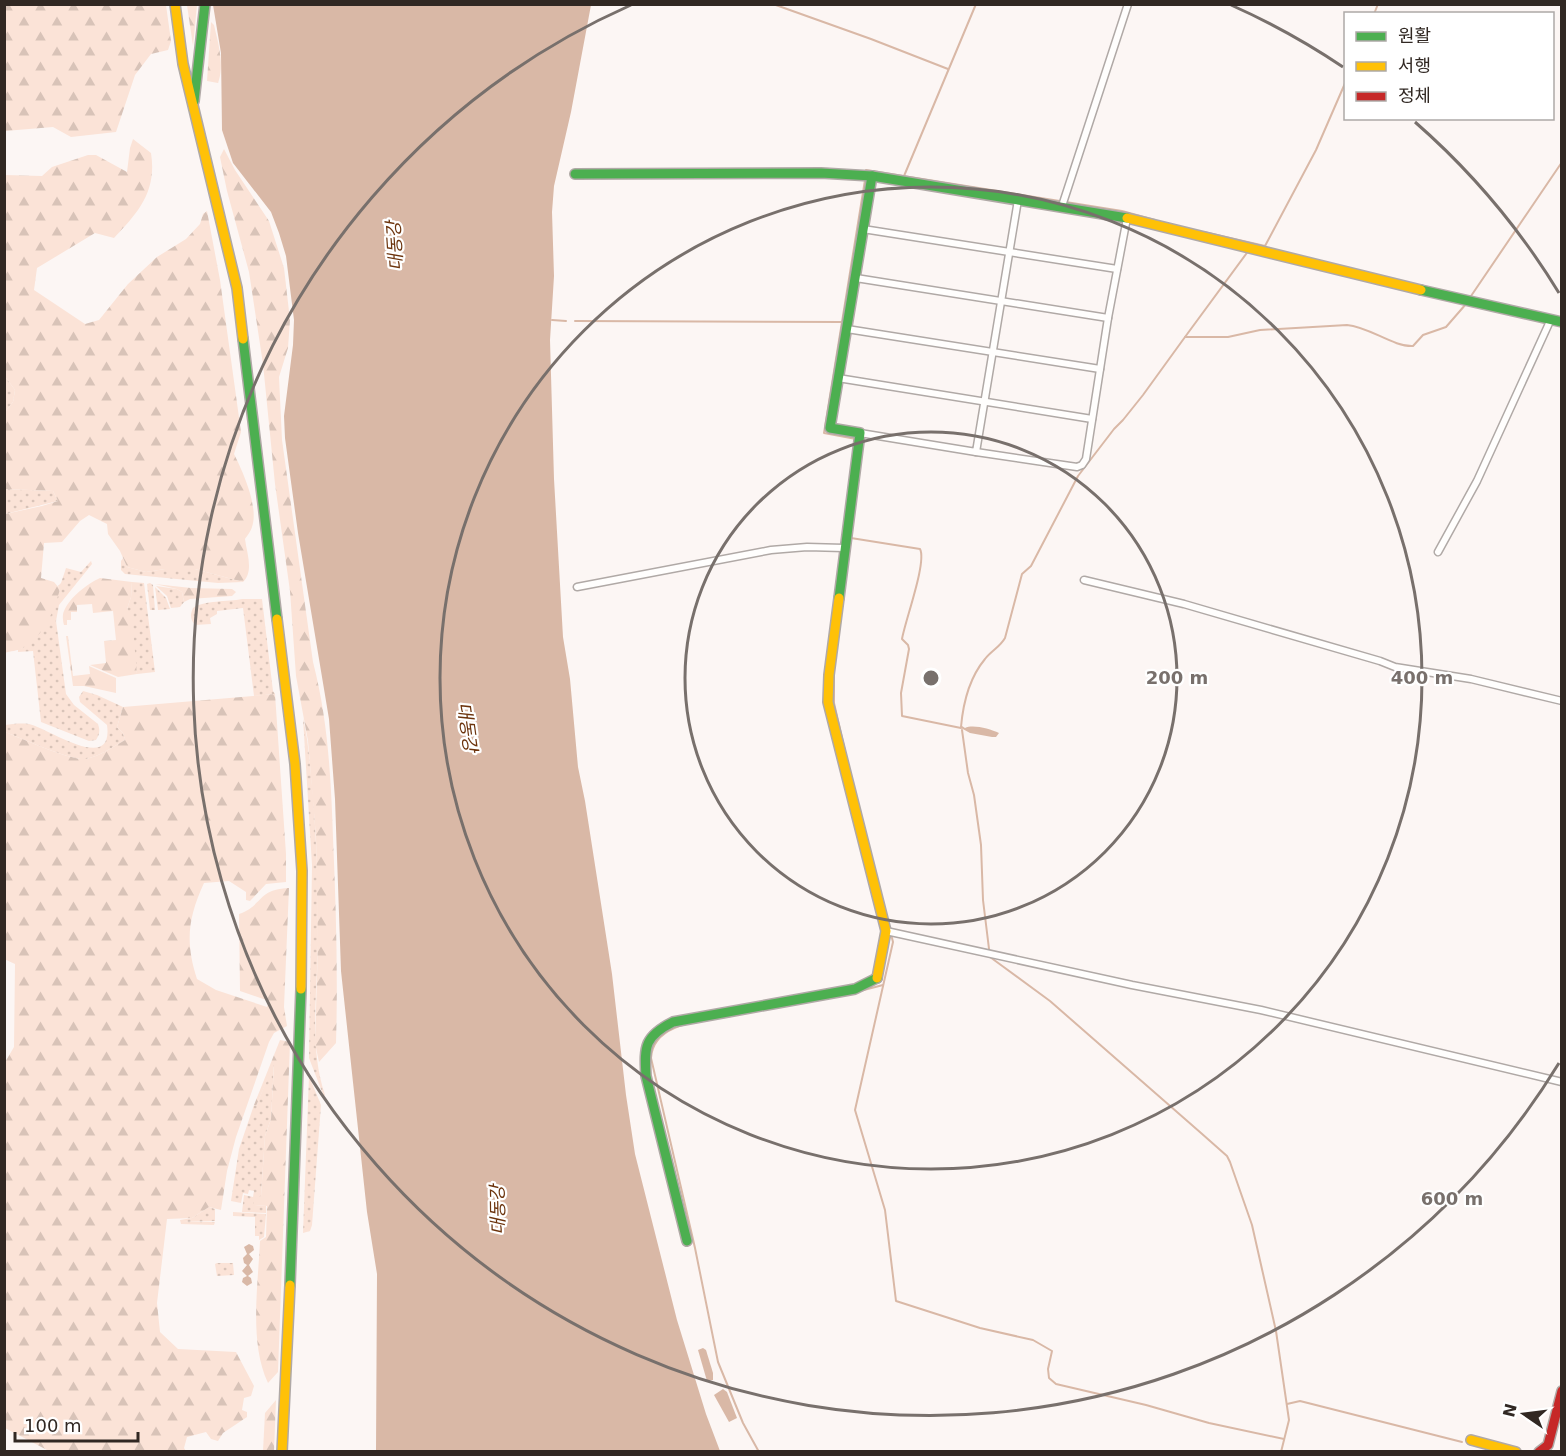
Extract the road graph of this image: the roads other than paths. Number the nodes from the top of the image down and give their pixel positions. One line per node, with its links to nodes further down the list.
1 (175, 4): 4 (main road)
2 (205, 4): 4 (main road)
3 (1128, 4): 8 (street)
4 (194, 104): 36 (main road)
5 (575, 174): 6 (main road)
6 (872, 176): 7 (main road); 10 (main road)
7 (1018, 200): 8 (main road); 11 (street)
8 (1062, 206): 9 (main road)
9 (1127, 218): 12 (street); 16 (main road)
10 (863, 229): 11 (street); 13 (main road)
11 (1009, 252): 12 (street); 14 (street)
12 (1117, 269): 15 (street)
13 (856, 278): 14 (street); 18 (main road)
14 (1001, 302): 15 (street); 19 (street)
15 (1108, 318): 20 (street)
16 (1551, 319): 17 (main road); 27 (street)
17 (1562, 322)
18 (848, 328): 19 (street); 21 (main road)
19 (992, 351): 20 (street); 22 (street)
20 (1100, 369): 23 (street)
21 (838, 378): 22 (street); 24 (main road)
22 (984, 401): 23 (street); 25 (street)
23 (1092, 419): 25 (street)
24 (860, 433): 25 (street); 26 (main road)
25 (976, 452)
26 (844, 548): 29 (street); 31 (main road)
27 (1438, 552)
28 (1084, 580): 30 (street)
29 (577, 588)
30 (1562, 701)
31 (886, 931): 32 (street); 33 (main road)
32 (1562, 1082)
33 (687, 1241)
34 (1562, 1391): 38 (main road)
35 (1471, 1440): 37 (main road)
36 (282, 1452)
37 (1516, 1452)
38 (1539, 1452)

